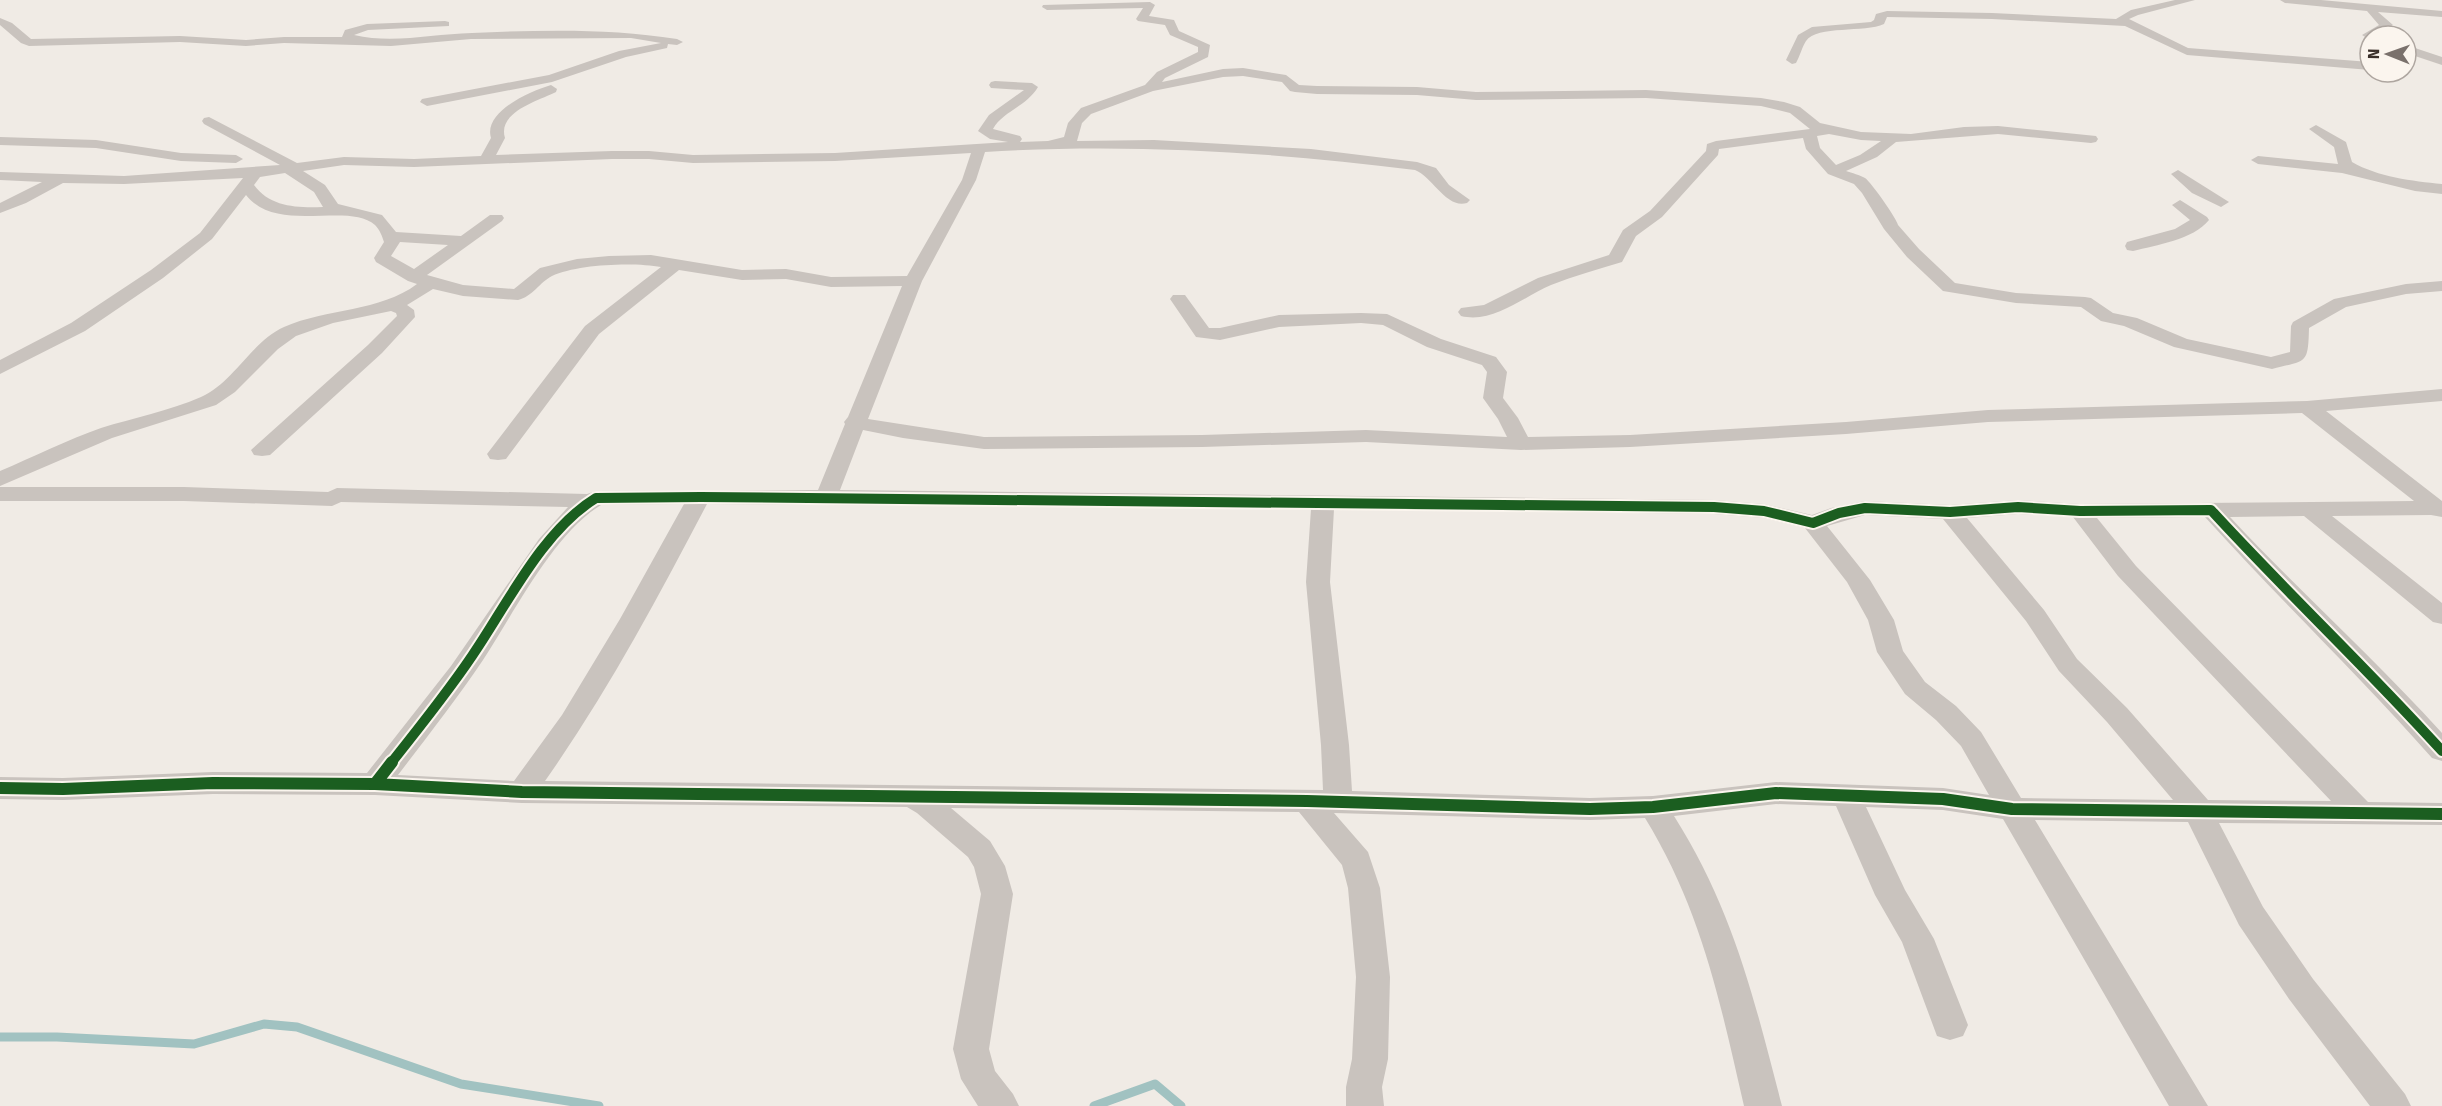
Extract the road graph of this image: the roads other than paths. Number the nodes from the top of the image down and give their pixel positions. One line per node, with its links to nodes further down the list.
1 (2190, 0): 7 (street)
2 (2285, 0): 4 (street)
3 (1047, 7): 19 (street)
4 (2371, 9): 5 (street); 9 (street)
5 (2442, 14)
6 (0, 21): 10 (street)
7 (2125, 23): 12 (street); 14 (street)
8 (445, 24): 10 (street)
9 (2386, 24)
10 (370, 41): 17 (street)
11 (2418, 53): 13 (street)
12 (1792, 60)
13 (2442, 62)
14 (2358, 65)
15 (2424, 69): 16 (street)
16 (2442, 70)
17 (572, 73): 20 (street); 33 (street)
18 (995, 85): 31 (street)
19 (1150, 88): 21 (street); 31 (street)
20 (428, 102)
21 (1759, 115): 24 (street); 29 (street)
22 (209, 121): 36 (street)
23 (2316, 129): 39 (street)
24 (1826, 130): 25 (street); 26 (street)
25 (1809, 133): 29 (street); 37 (street)
26 (1892, 138): 27 (street); 37 (street)
27 (2091, 139)
28 (0, 141): 30 (street)
29 (1732, 142): 59 (street)
30 (81, 143): 35 (street); 36 (street)
31 (1052, 146): 32 (street); 44 (street)
32 (979, 149): 33 (street); 55 (street)
33 (486, 160): 36 (street)
34 (2258, 160): 39 (street)
35 (13, 161)
36 (286, 164): 42 (street); 48 (street)
37 (1833, 171): 56 (street)
38 (2178, 174): 45 (street)
39 (2362, 174): 43 (street)
40 (0, 176): 41 (street)
41 (63, 176): 42 (street); 47 (street)
42 (251, 179): 48 (street); 60 (street)
43 (2433, 196)
44 (1462, 200)
45 (2221, 202)
46 (2180, 206): 52 (street)
47 (0, 208)
48 (340, 211): 50 (street)
49 (496, 218): 51 (street)
50 (390, 236): 51 (street); 54 (street)
51 (464, 241): 54 (street)
52 (2133, 246)
53 (674, 265): 54 (street); 55 (street); 66 (street)
54 (421, 281): 58 (street)
55 (913, 281): 63 (street)
56 (2442, 286)
57 (1179, 299): 64 (street)
58 (392, 305): 65 (street); 67 (street)
59 (1467, 312)
60 (0, 368)
61 (2442, 395): 62 (street)
62 (2307, 407): 64 (street); 75 (street)
63 (854, 422): 64 (street); 69 (street)
64 (1521, 444)
65 (261, 450)
66 (498, 454)
67 (0, 479)
68 (0, 494): 71 (street)
69 (826, 496): 70 (street); 72 (street)
70 (699, 498): 71 (street); 83 (street)
71 (589, 501): 81 (street)
72 (1323, 502): 78 (street); 86 (street)
73 (2308, 508): 74 (street); 75 (street); 79 (street)
74 (2211, 510): 76 (street); 80 (street)
75 (2440, 510)
76 (2080, 511): 77 (street); 90 (street)
77 (1950, 512): 78 (street); 89 (street)
78 (1813, 523): 88 (street)
79 (2442, 616)
80 (2442, 751)
81 (375, 784): 82 (street); 83 (street)
82 (0, 788)
83 (522, 792): 84 (street)
84 (911, 796): 86 (street); 93 (street)
85 (1846, 796): 87 (street); 88 (street); 92 (street)
86 (1323, 802): 87 (street); 94 (street)
87 (1653, 807): 95 (street)
88 (2012, 809): 89 (street); 96 (street)
89 (2199, 812): 90 (street); 97 (street)
90 (2360, 813): 91 (street)
91 (2442, 814)
92 (1950, 1025)
93 (1000, 1106)
94 (1365, 1106)
95 (1763, 1106)
96 (2189, 1106)
97 (2392, 1106)

